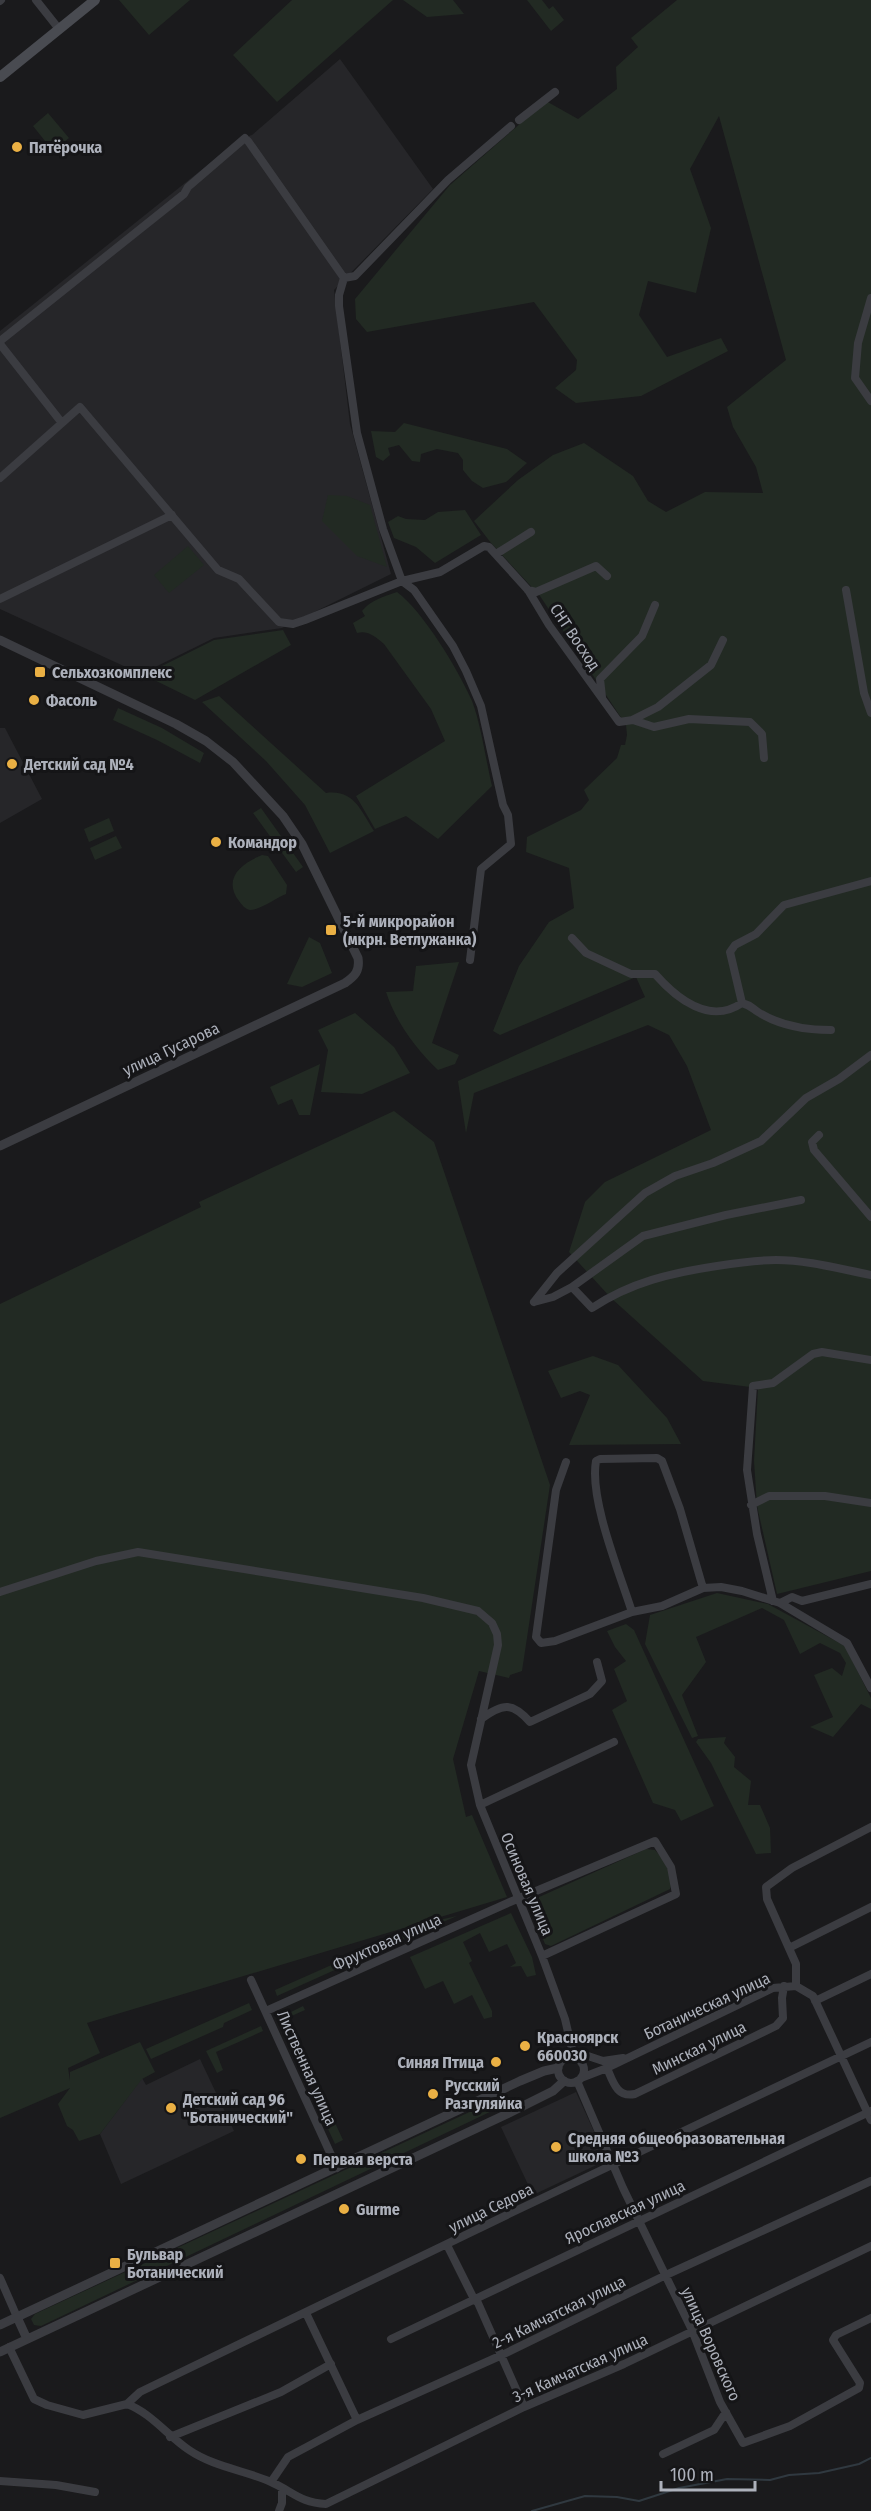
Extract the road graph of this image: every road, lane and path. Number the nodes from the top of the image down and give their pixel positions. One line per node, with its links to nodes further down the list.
1 (36, 0): 3 (street)
2 (95, 0): 3 (main road)
3 (59, 29): 4 (main road)
4 (0, 77)
5 (555, 92): 6 (street)
6 (519, 120)
7 (511, 126): 8 (street)
8 (344, 278): 10 (street); 18 (street)
9 (871, 298): 11 (street)
10 (0, 342): 12 (street)
11 (871, 401)
12 (62, 423): 13 (street); 14 (street)
13 (0, 478)
14 (172, 515): 18 (street); 21 (street)
15 (531, 532): 16 (street)
16 (496, 554): 18 (street); 19 (street, СНТ Восход)
17 (608, 576): 19 (street, СНТ Восход)
18 (402, 581): 31 (street)
19 (528, 590): 25 (street, СНТ Восход)
20 (846, 590): 26 (street)
21 (0, 599)
22 (655, 605): 25 (street, СНТ Восход)
23 (0, 640): 36 (street, улица Гусарова)
24 (723, 640): 27 (street)
25 (602, 699): 27 (street, СНТ Восход)
26 (871, 713)
27 (633, 720): 28 (street, СНТ Восход)
28 (764, 758)
29 (871, 881): 32 (street)
30 (572, 938): 32 (street)
31 (470, 960)
32 (742, 1003): 33 (street)
33 (831, 1030)
34 (871, 1055): 40 (street)
35 (819, 1135): 38 (street)
36 (0, 1146)
37 (801, 1200): 40 (street)
38 (871, 1217)
39 (871, 1275): 40 (street)
40 (572, 1287)
41 (871, 1360): 44 (street)
42 (566, 1462): 49 (street)
43 (871, 1503): 44 (street)
44 (751, 1505): 48 (street)
45 (871, 1584): 48 (street)
46 (703, 1588): 48 (street); 49 (street); 49 (street)
47 (0, 1592): 52 (street, Осиновая улица)
48 (776, 1602): 51 (street)
49 (632, 1612)
50 (597, 1662): 52 (street)
51 (871, 1688)
52 (481, 1719): 54 (street, Осиновая улица)
53 (614, 1742): 54 (street)
54 (480, 1805): 56 (street, Осиновая улица)
55 (871, 1827): 58 (street)
56 (519, 1900): 59 (street, Осиновая улица); 59 (street, Фруктовая улица); 65 (street, Фруктовая улица)
57 (871, 1907): 58 (street)
58 (789, 1948): 63 (street)
59 (542, 1956): 69 (street, Осиновая улица)
60 (871, 1974): 64 (street)
61 (251, 1980): 65 (street, Лиственная улица)
62 (784, 1986): 63 (street, Ботаническая улица); 68 (street, Ботаническая улица); 71 (street, Минская улица)
63 (796, 1986): 64 (street)
64 (815, 2001): 67 (street)
65 (266, 2011): 78 (street, Лиственная улица)
66 (871, 2042): 67 (street, улица Седова)
67 (841, 2055): 76 (street); 77 (street, улица Седова)
68 (630, 2056): 69 (street, Ботаническая улица); 71 (street, Ботаническая улица)
69 (571, 2057): 70 (street); 72 (street)
70 (558, 2068): 73 (street); 74 (street)
71 (607, 2068): 72 (street, Ботаническая улица)
72 (579, 2080): 73 (street); 77 (street, улица Воровского)
73 (564, 2081): 75 (street)
74 (499, 2091): 75 (street); 78 (street)
75 (509, 2113): 91 (street)
76 (870, 2114): 80 (street, Ярославская улица)
77 (614, 2165): 80 (street, улица Воровского); 81 (street, улица Седова)
78 (337, 2168): 87 (street)
79 (871, 2181): 83 (street, 2-я Камчатская улица)
80 (639, 2220): 83 (street, улица Воровского); 85 (street, Ярославская улица)
81 (447, 2245): 85 (street); 86 (street, улица Седова)
82 (871, 2246): 90 (street, 3-я Камчатская улица)
83 (666, 2275): 90 (street, улица Воровского); 95 (street, 2-я Камчатская улица)
84 (0, 2278): 87 (street)
85 (474, 2299): 92 (street, Ярославская улица); 95 (street)
86 (306, 2313): 96 (street); 97 (street, улица Седова)
87 (17, 2317): 89 (street); 91 (street)
88 (871, 2318): 99 (street, улица Воровского)
89 (0, 2325)
90 (692, 2330): 98 (street, 3-я Камчатская улица); 99 (street, улица Воровского)
91 (27, 2339): 93 (street)
92 (391, 2339)
93 (9, 2347): 94 (street); 97 (street)
94 (0, 2352)
95 (502, 2355): 98 (street); 100 (street, 2-я Камчатская улица)
96 (331, 2364): 100 (street); 101 (street)
97 (127, 2404): 101 (street)
98 (524, 2408): 105 (street, 3-я Камчатская улица)
99 (726, 2412): 102 (street)
100 (357, 2420): 104 (street, 2-я Камчатская улица)
101 (170, 2437): 104 (street)
102 (663, 2454)
103 (0, 2481): 106 (street)
104 (271, 2482): 105 (street)
105 (282, 2488): 107 (street)
106 (94, 2492)
107 (279, 2511)

